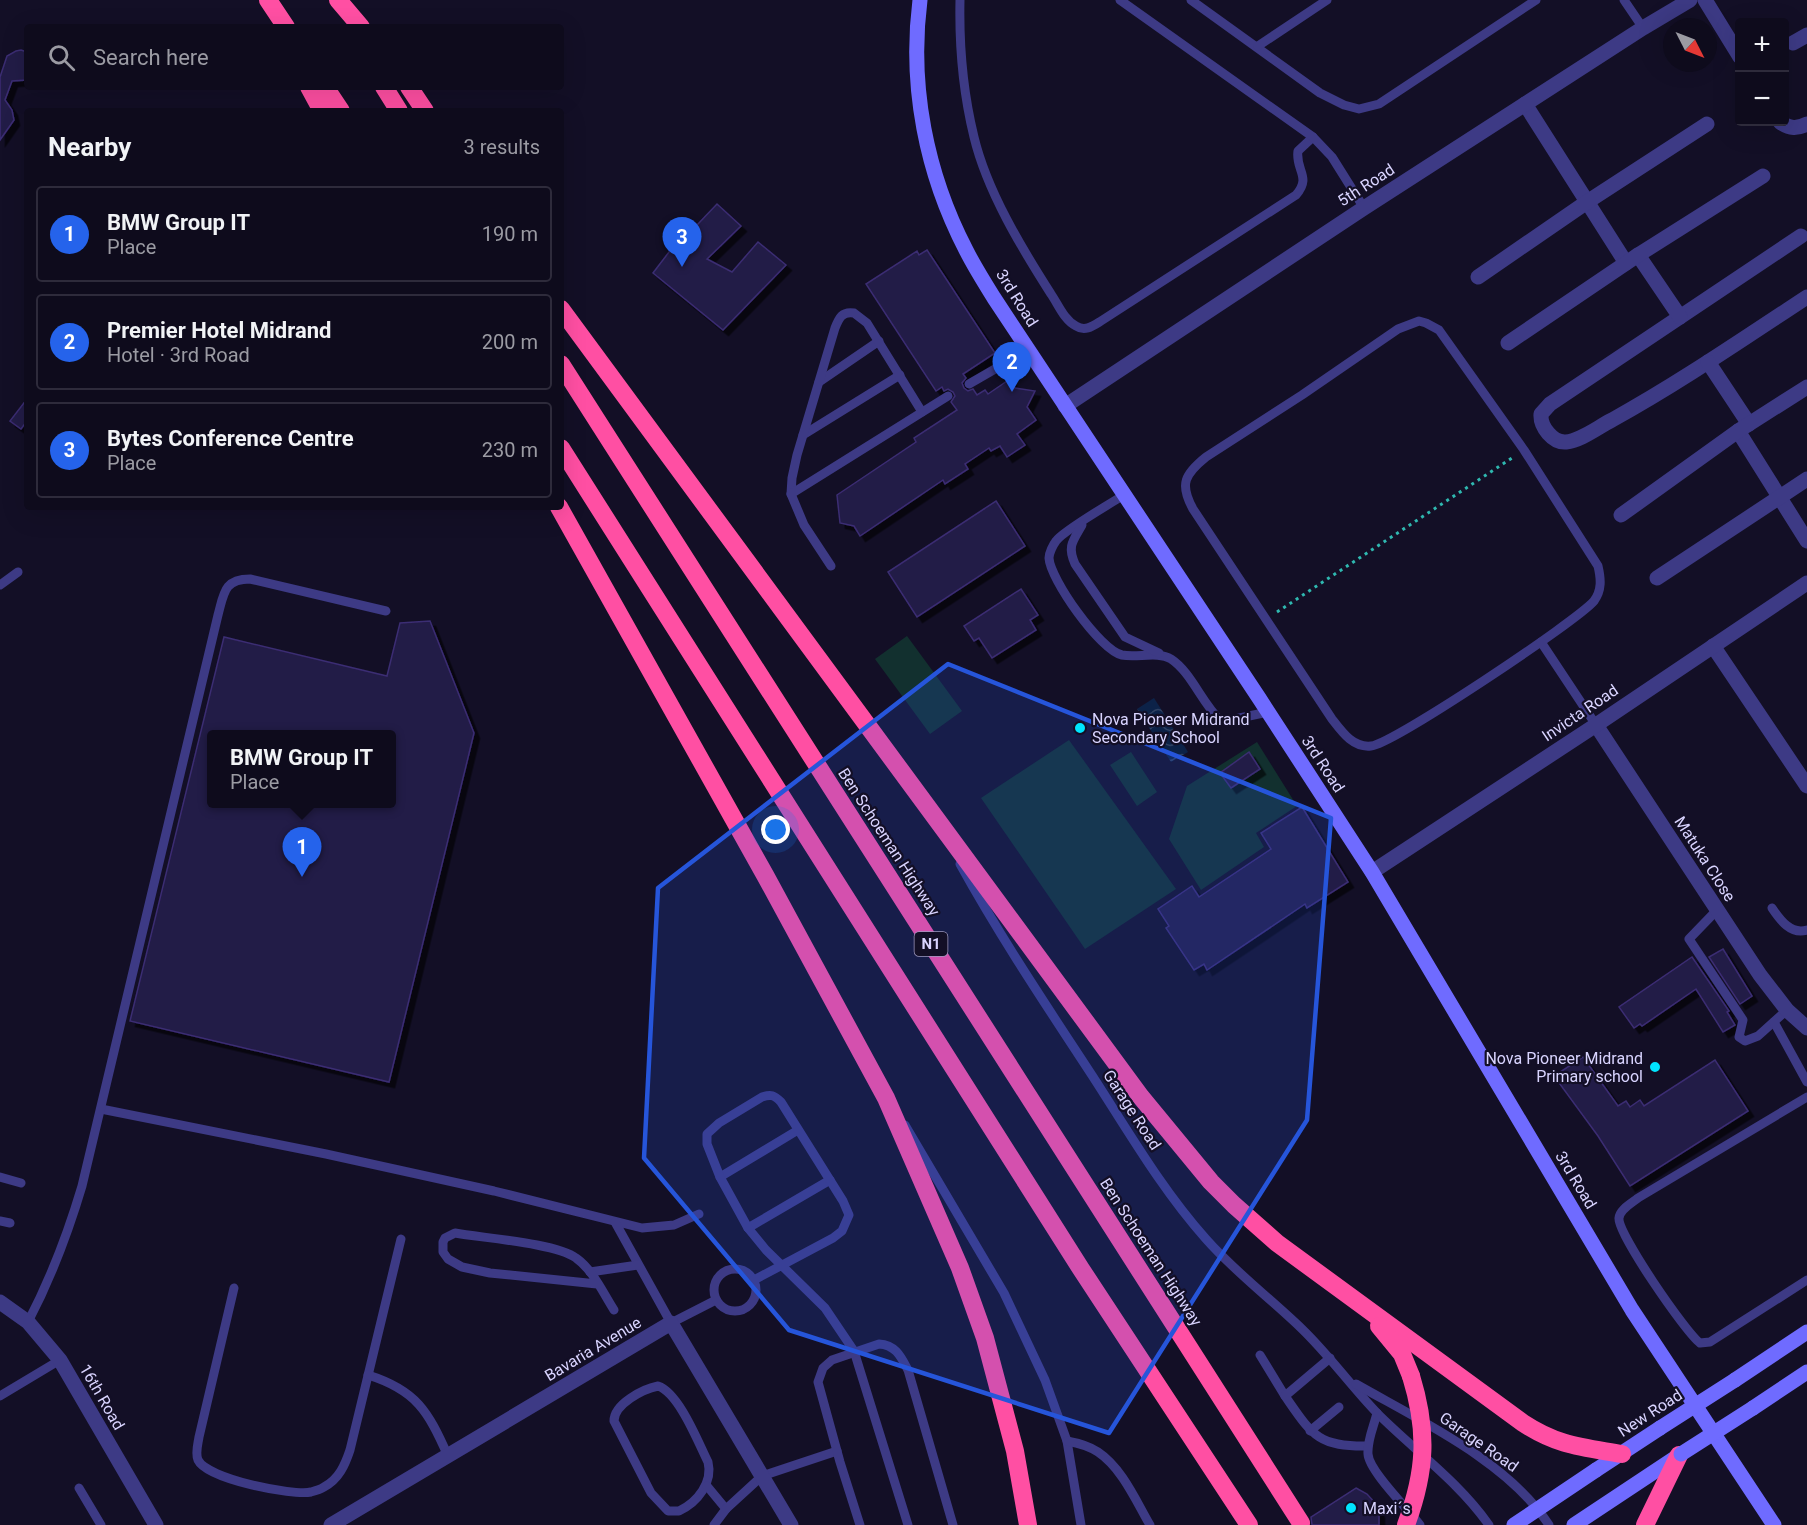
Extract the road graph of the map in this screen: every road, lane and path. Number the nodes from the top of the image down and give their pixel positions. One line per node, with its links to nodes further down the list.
1 (267, 0): 13 (highway); 14 (highway)
2 (328, 0): 15 (highway)
3 (338, 0): 16 (highway)
4 (920, 0): 46 (street, 3rd Road)
5 (960, 0): 34 (lane)
6 (1120, 0): 34 (lane)
7 (1191, 0): 20 (lane)
8 (1327, 0): 20 (lane)
9 (1536, 0): 20 (lane)
10 (1624, 0): 17 (lane)
11 (1690, 0): 17 (street, 5th Road)
12 (1705, 0): 21 (street)
13 (279, 24)
14 (284, 24)
15 (344, 24)
16 (358, 24)
17 (1643, 28): 26 (street, 5th Road)
18 (1807, 34): 19 (street)
19 (1793, 43)
20 (1258, 46)
21 (1735, 49)
22 (311, 90): 27 (highway)
23 (328, 90): 28 (highway)
24 (386, 90): 29 (highway)
25 (411, 90): 30 (highway)
26 (1525, 104): 36 (street); 37 (street, 5th Road)
27 (320, 108)
28 (339, 108)
29 (397, 108)
30 (423, 108)
31 (1707, 124): 36 (street)
32 (1807, 124): 33 (street)
33 (1788, 126)
34 (1312, 137): 37 (lane)
35 (1763, 176): 39 (street)
36 (1587, 202): 39 (street); 40 (street)
37 (1364, 208): 54 (street, 5th Road)
38 (1801, 236): 43 (street)
39 (1632, 259): 43 (street); 45 (street)
40 (1478, 278)
41 (1807, 297): 47 (street)
42 (564, 313): 81 (highway)
43 (1680, 317): 47 (street)
44 (879, 341): 49 (lane); 50 (lane); 50 (lane)
45 (1508, 343)
46 (1028, 350): 51 (lane); 54 (street, 3rd Road)
47 (1708, 362): 56 (street)
48 (564, 369): 141 (highway, Ben Schoeman Highway / N1)
49 (900, 375): 55 (lane); 57 (lane)
50 (819, 382): 57 (lane)
51 (969, 384)
52 (1807, 387): 56 (street)
53 (948, 396): 55 (lane)
54 (1065, 406): 62 (street, 3rd Road)
55 (922, 412): 61 (lane)
56 (1744, 428): 63 (street); 65 (street)
57 (803, 435): 61 (lane)
58 (1524, 450): 74 (path); 74 (lane); 75 (lane)
59 (564, 453): 154 (highway)
60 (1807, 478): 63 (street)
61 (790, 494): 68 (lane)
62 (1124, 495): 66 (lane); 78 (street, 3rd Road)
63 (1779, 496): 67 (street); 70 (street)
64 (561, 510): 91 (highway)
65 (1621, 515)
66 (1084, 521): 77 (lane); 77 (lane)
67 (1807, 541)
68 (831, 566)
69 (18, 572): 72 (lane)
70 (1656, 578)
71 (1807, 583): 76 (street, Invicta Road)
72 (0, 585)
73 (386, 611): 92 (lane)
74 (1266, 618): 75 (lane)
75 (1541, 642): 79 (lane)
76 (1713, 646): 79 (street, Invicta Road); 80 (street)
77 (1169, 658): 78 (lane)
78 (1268, 712): 82 (street, 3rd Road)
79 (1596, 725): 82 (street, Invicta Road); 84 (street, Matuka Close)
80 (1807, 786)
81 (936, 820): 112 (highway); 120 (lane, Garage Road)
82 (1372, 872): 162 (street, 3rd Road)
83 (1772, 908): 85 (lane)
84 (1718, 910): 86 (street, Matuka Close); 87 (lane)
85 (1807, 930)
86 (1786, 1010): 87 (lane); 88 (street, Matuka Close)
87 (1773, 1022): 89 (lane)
88 (1807, 1028)
89 (1807, 1082)
90 (1807, 1097): 108 (lane)
91 (886, 1098): 130 (lane); 133 (highway)
92 (101, 1109): 100 (lane); 115 (lane)
93 (798, 1130): 95 (lane); 95 (lane); 96 (lane)
94 (0, 1177): 97 (lane)
95 (720, 1177): 102 (lane)
96 (830, 1180): 102 (lane); 105 (lane)
97 (21, 1183)
98 (699, 1214): 100 (lane)
99 (0, 1221): 101 (lane)
100 (615, 1222): 104 (lane)
101 (10, 1223)
102 (748, 1228): 105 (lane)
103 (401, 1239): 123 (lane)
104 (638, 1265): 106 (lane); 116 (lane)
105 (781, 1265): 107 (lane); 118 (lane)
106 (590, 1272): 109 (lane); 109 (lane)
107 (754, 1280): 111 (lane); 111 (lane)
108 (1807, 1280)
109 (597, 1284): 114 (lane)
110 (234, 1288): 123 (lane)
111 (716, 1300): 116 (lane)
112 (1356, 1300): 134 (highway); 155 (highway, bridge)
113 (0, 1302): 115 (street, 16th Road)
114 (614, 1310)
115 (28, 1322): 121 (street, 16th Road)
116 (671, 1323): 136 (street, Bavaria Avenue); 137 (street)
117 (1807, 1332): 134 (street, New Road, bridge)
118 (854, 1351): 132 (lane); 148 (lane); 149 (lane)
119 (1260, 1355): 126 (lane)
120 (1330, 1358): 124 (lane, Garage Road); 126 (lane)
121 (60, 1360): 125 (lane); 143 (street, 16th Road)
122 (1807, 1372): 135 (street, bridge)
123 (368, 1375): 136 (lane)
124 (1349, 1380): 128 (lane, Garage Road); 159 (lane, Garage Road)
125 (0, 1396)
126 (1285, 1396): 129 (lane)
127 (1339, 1407): 129 (lane)
128 (1377, 1413): 131 (lane); 157 (lane, Garage Road)
129 (1310, 1431): 131 (lane)
130 (1067, 1441): 152 (lane); 153 (lane)
131 (1368, 1446): 156 (lane)
132 (837, 1451): 137 (lane); 147 (lane)
133 (1015, 1451): 150 (highway); 151 (highway)
134 (1622, 1454): 158 (street, New Road, bridge)
135 (1680, 1454): 160 (street); 161 (highway)
136 (448, 1456): 144 (street, Bavaria Avenue)
137 (762, 1476): 140 (lane); 146 (street)
138 (707, 1486): 138 (lane); 140 (lane)
139 (79, 1488): 142 (lane)
140 (726, 1509): 145 (lane)
141 (1301, 1523)
142 (101, 1525)
143 (156, 1525)
144 (331, 1525)
145 (714, 1525)
146 (790, 1525)
147 (860, 1525)
148 (908, 1525)
149 (953, 1525)
150 (1029, 1525)
151 (1040, 1525)
152 (1081, 1525)
153 (1150, 1525)
154 (1249, 1525)
155 (1406, 1525)
156 (1420, 1525)
157 (1489, 1525)
158 (1514, 1525)
159 (1549, 1525)
160 (1574, 1525)
161 (1645, 1525)
162 (1774, 1525)

